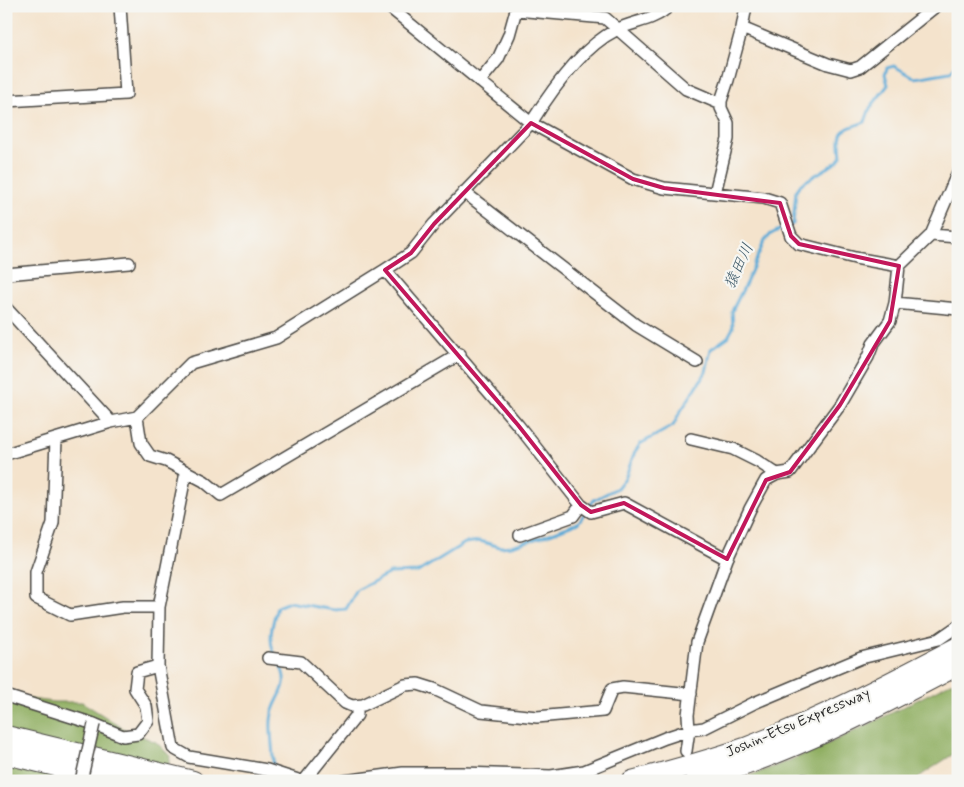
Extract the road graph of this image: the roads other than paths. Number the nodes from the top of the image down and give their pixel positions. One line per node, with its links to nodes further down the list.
1 (120, 6): 9 (street)
2 (388, 6): 8 (street)
3 (669, 6): 7 (street)
4 (746, 6): 6 (street)
5 (936, 6): 6 (street)
6 (742, 28): 10 (street)
7 (617, 29): 8 (street); 10 (street); 11 (street)
8 (480, 81): 11 (street)
9 (6, 101)
10 (721, 104): 14 (street)
11 (532, 123): 13 (street); 14 (street)
12 (958, 172): 15 (street)
13 (464, 192): 19 (street); 25 (street)
14 (714, 193): 18 (street)
15 (931, 235): 16 (street); 18 (street)
16 (958, 237)
17 (129, 263): 20 (street)
18 (898, 266): 21 (street)
19 (385, 270): 24 (street); 26 (street)
20 (6, 274)
21 (895, 303): 23 (street); 32 (street)
22 (6, 308): 27 (street)
23 (958, 309)
24 (460, 354): 31 (street); 33 (street)
25 (697, 362)
26 (137, 417): 27 (street); 31 (street)
27 (111, 422): 29 (street)
28 (691, 439): 32 (street)
29 (56, 440): 30 (street); 36 (street)
30 (6, 454)
31 (186, 472): 36 (street)
32 (776, 474): 35 (street)
33 (581, 505): 34 (street); 35 (street)
34 (520, 535)
35 (727, 559): 42 (street)
36 (159, 607): 41 (street)
37 (958, 626): 46 (street)
38 (958, 647): 56 (highway, Joshin-Etsu Expressway)
39 (268, 658): 44 (street)
40 (958, 665): 57 (highway, Joshin-Etsu Expressway)
41 (158, 666): 45 (street); 54 (street)
42 (691, 694): 44 (street); 46 (street)
43 (6, 696): 45 (street)
44 (357, 706): 54 (street)
45 (94, 724): 51 (street, bridge)
46 (689, 730): 48 (street); 50 (street)
47 (6, 736): 53 (highway)
48 (686, 751)
49 (6, 754): 52 (highway)
50 (464, 777): 55 (street)
51 (80, 781)
52 (118, 781)
53 (193, 781)
54 (302, 781)
55 (344, 781)
56 (632, 781)
57 (696, 781)

